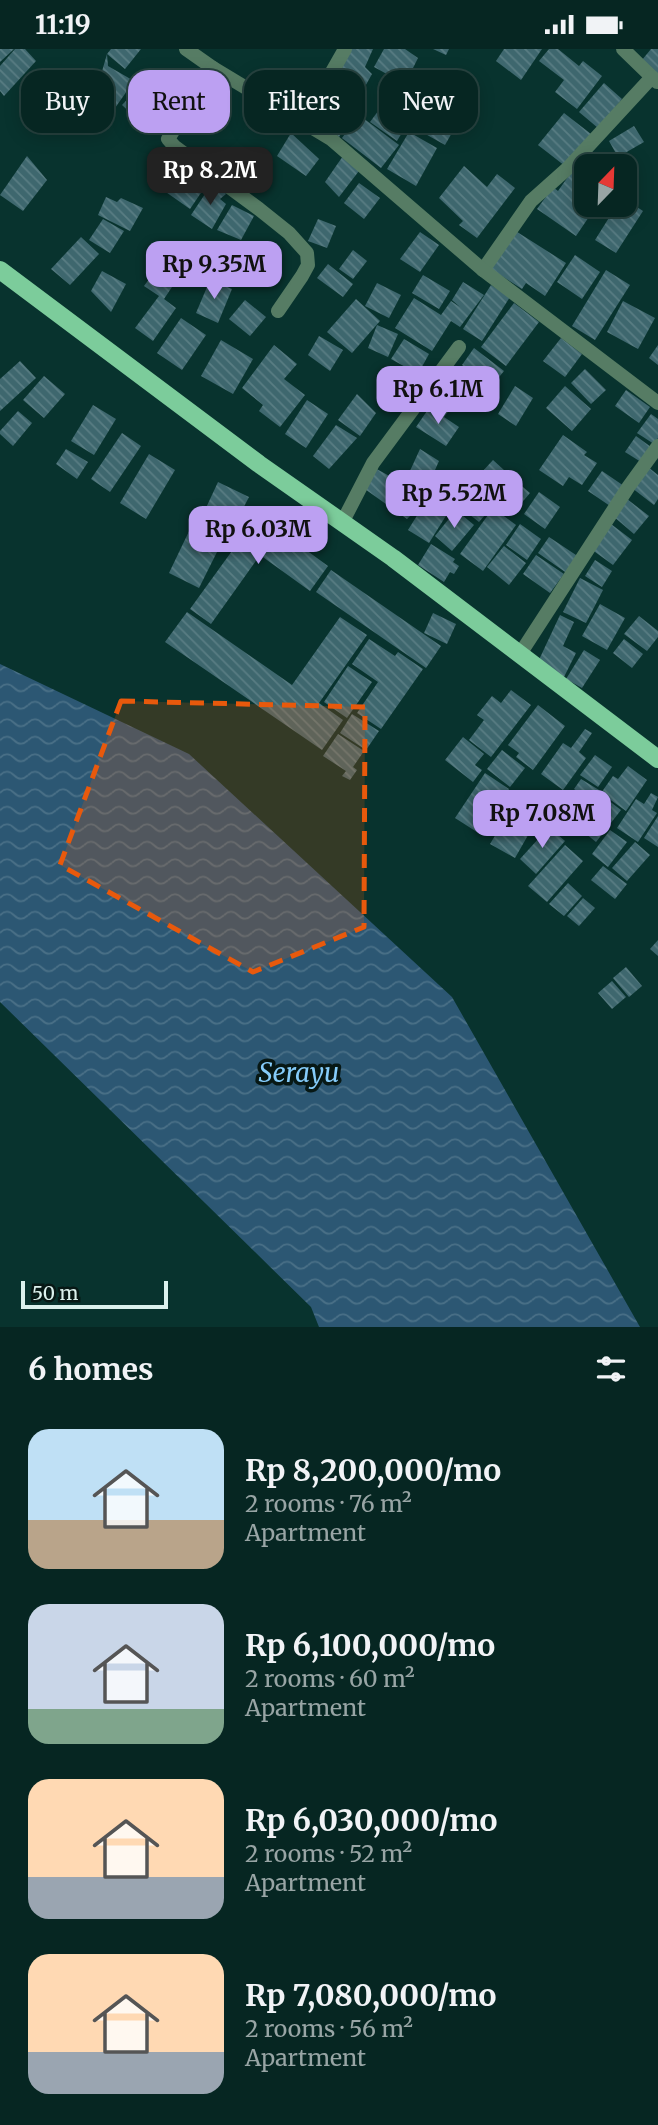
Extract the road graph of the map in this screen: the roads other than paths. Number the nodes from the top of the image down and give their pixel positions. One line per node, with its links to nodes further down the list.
1 (186, 49): 4 (street)
2 (345, 49): 5 (street)
3 (622, 49): 6 (street)
4 (213, 68): 7 (street); 11 (street)
5 (333, 70)
6 (655, 80): 10 (street)
7 (244, 86)
8 (322, 133): 10 (street)
9 (0, 270): 15 (main road)
10 (483, 270): 13 (street)
11 (278, 311)
12 (459, 348): 15 (street)
13 (657, 399)
14 (658, 446): 16 (street)
15 (342, 523): 16 (main road)
16 (520, 654): 17 (main road)
17 (658, 759)

